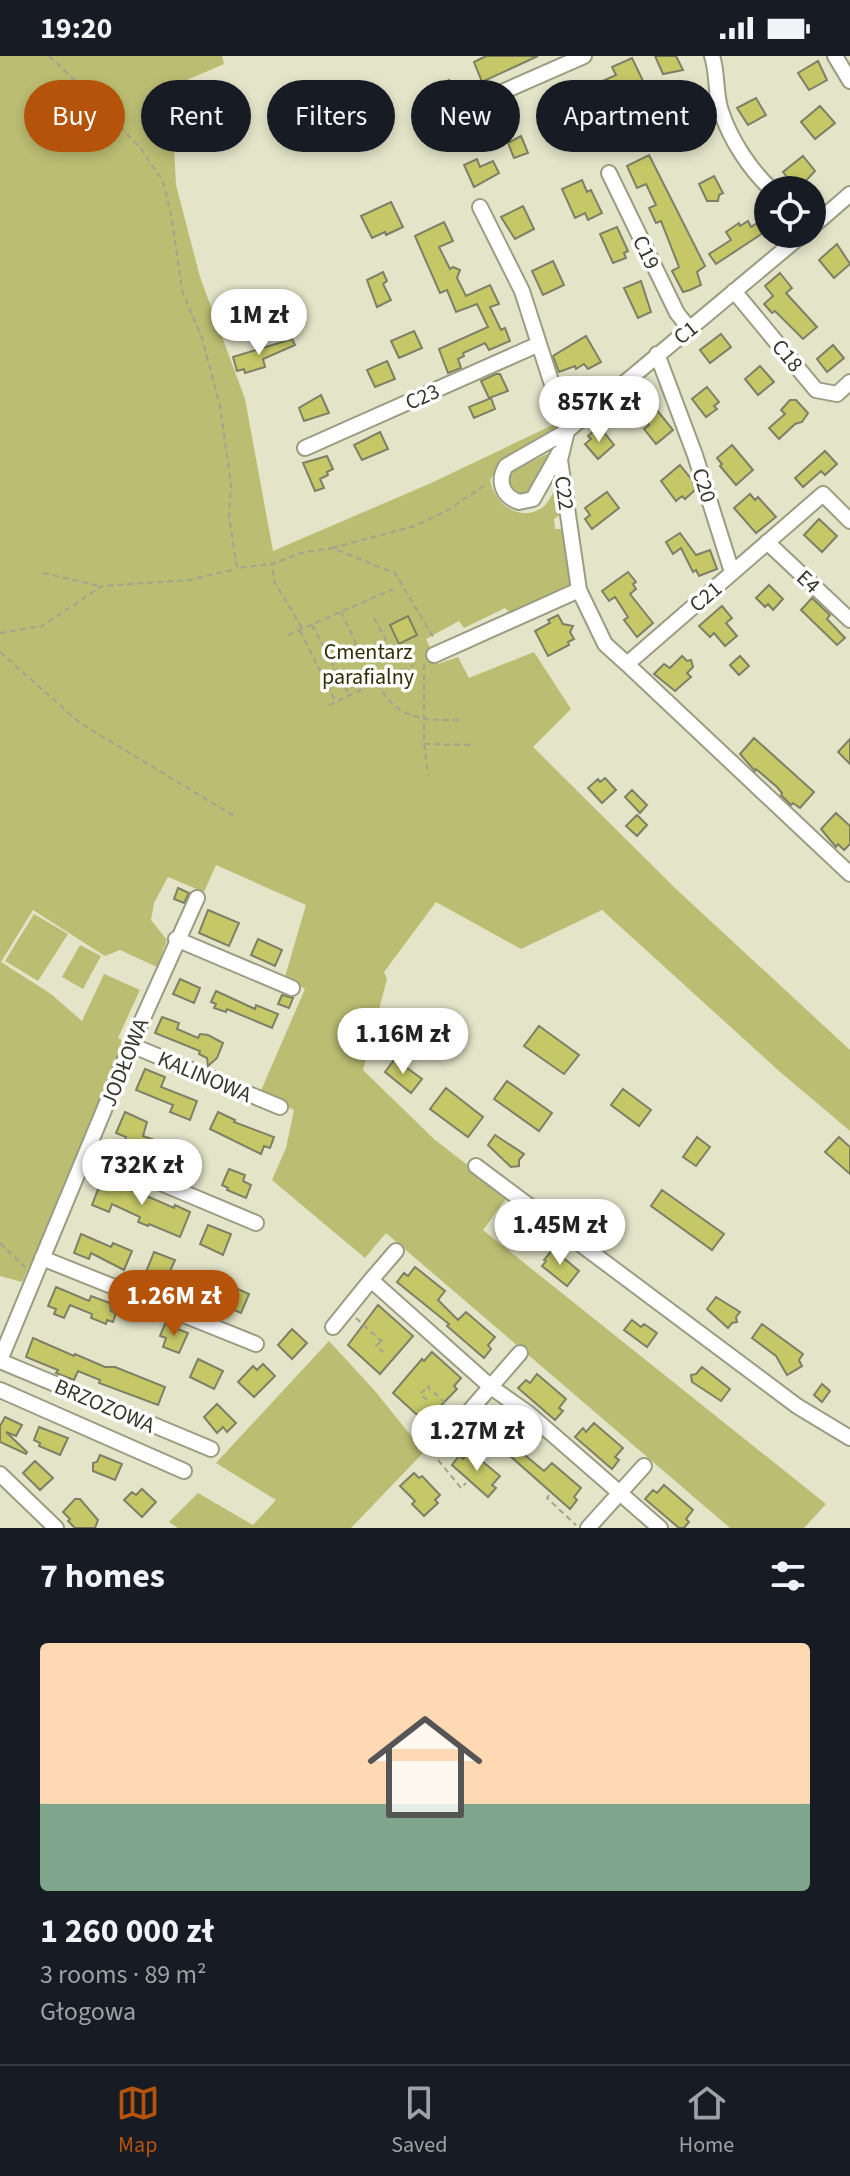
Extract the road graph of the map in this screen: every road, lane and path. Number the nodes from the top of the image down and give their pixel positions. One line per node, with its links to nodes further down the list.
1 (49, 56): 26 (path)
2 (584, 56): 6 (street)
3 (712, 56): 8 (street)
4 (835, 56): 5 (street)
5 (850, 81)
6 (520, 84)
7 (609, 173): 14 (street, C19)
8 (761, 176)
9 (850, 194): 11 (street)
10 (480, 207): 15 (street)
11 (826, 215)
12 (786, 248): 13 (street, C1)
13 (734, 291): 14 (street, C1); 17 (street, C18)
14 (689, 328): 16 (street, C1)
15 (539, 344): 18 (street); 19 (street, C23)
16 (657, 354): 18 (street, C1); 27 (street, C20)
17 (850, 382)
18 (567, 431): 20 (street, C22); 21 (street, C1)
19 (305, 448)
20 (561, 449): 21 (street); 31 (street, C22)
21 (501, 474): 24 (path)
22 (850, 521): 23 (street, C21)
23 (767, 542): 27 (street, C21); 34 (street, E4)
24 (332, 548): 25 (path); 41 (path)
25 (272, 564): 26 (path); 36 (path)
26 (237, 568): 29 (path)
27 (732, 572): 42 (street, C21)
28 (43, 573): 29 (path)
29 (102, 586): 37 (path)
30 (393, 589): 32 (path)
31 (579, 590): 41 (street); 42 (street)
32 (341, 612): 35 (path); 44 (path)
33 (374, 618): 40 (path)
34 (850, 620)
35 (312, 624): 36 (path); 45 (path)
36 (300, 629): 38 (path); 46 (path)
37 (0, 633)
38 (288, 635)
39 (0, 652): 53 (path)
40 (408, 654)
41 (433, 656): 48 (path)
42 (627, 664): 54 (street)
43 (414, 665): 44 (path)
44 (377, 682): 45 (path); 48 (path)
45 (349, 695): 46 (path)
46 (336, 701): 47 (path)
47 (329, 705)
48 (425, 719): 49 (path); 50 (path)
49 (460, 720)
50 (424, 744): 51 (path); 52 (path)
51 (474, 745)
52 (428, 775)
53 (234, 816)
54 (850, 874)
55 (197, 898): 56 (street, JODŁOWA)
56 (176, 939): 57 (street); 58 (street, JODŁOWA)
57 (292, 988)
58 (131, 1045): 59 (street, KALINOWA); 60 (street, JODŁOWA)
59 (280, 1107)
60 (87, 1152): 62 (street); 65 (street, JODŁOWA)
61 (476, 1166): 84 (street)
62 (256, 1223)
63 (0, 1243): 66 (path)
64 (396, 1251): 67 (street)
65 (42, 1258): 66 (street, JODŁOWA); 73 (street)
66 (35, 1276): 77 (street, JODŁOWA)
67 (371, 1280): 68 (street); 78 (street)
68 (347, 1310): 69 (street); 72 (path)
69 (333, 1327)
70 (384, 1338): 72 (path)
71 (371, 1341): 74 (path)
72 (381, 1341): 74 (path)
73 (256, 1344)
74 (376, 1346): 75 (path)
75 (383, 1352)
76 (520, 1353): 78 (street)
77 (0, 1361): 86 (street, BRZOZOWA)
78 (491, 1387): 83 (street); 92 (street)
79 (415, 1389): 81 (path)
80 (0, 1390): 89 (street, BRZOZOWA)
81 (420, 1394): 82 (path); 83 (path)
82 (427, 1400)
83 (461, 1421): 85 (street); 87 (path)
84 (850, 1438)
85 (439, 1446): 91 (path)
86 (211, 1449)
87 (499, 1451)
88 (644, 1466): 92 (street)
89 (184, 1471)
90 (0, 1474): 94 (street)
91 (466, 1483)
92 (621, 1494): 96 (street); 97 (street)
93 (549, 1495): 95 (path)
94 (56, 1528)
95 (580, 1528)
96 (588, 1528)
97 (660, 1528)

